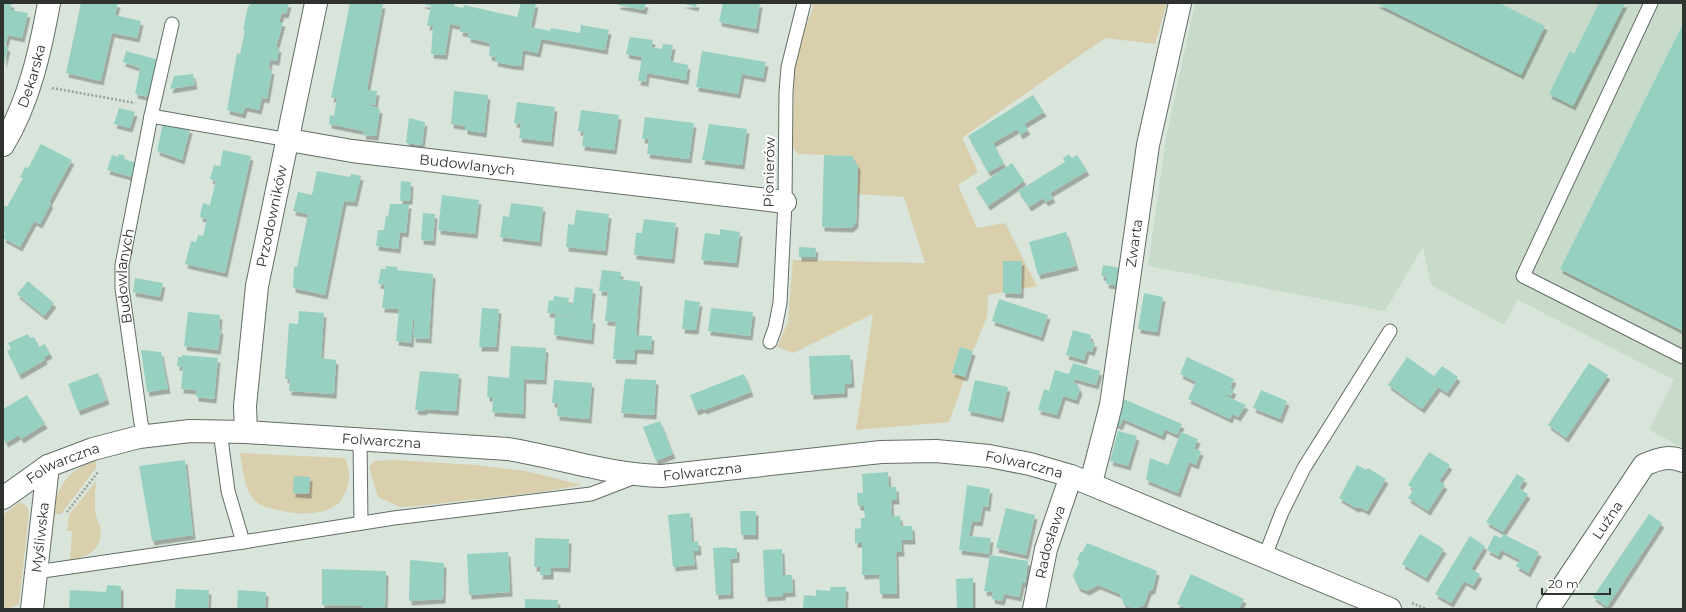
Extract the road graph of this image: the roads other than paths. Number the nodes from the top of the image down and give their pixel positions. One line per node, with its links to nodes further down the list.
1 (49, 3): 9 (street, Dekarska)
2 (316, 3): 8 (street, Przodowników)
3 (804, 3): 10 (lane, Pionierów)
4 (1180, 3): 22 (street, Zwarta)
5 (1652, 3): 13 (lane)
6 (172, 24): 7 (lane, Budowlanych)
7 (152, 111): 8 (lane, Budowlanych); 16 (lane, Budowlanych)
8 (289, 140): 10 (street, Budowlanych); 15 (street, Przodowników)
9 (3, 145)
10 (785, 202): 12 (lane, Pionierów)
11 (1390, 331): 26 (lane)
12 (770, 342)
13 (1683, 357)
14 (220, 431): 15 (street, Folwarczna); 16 (street, Folwarczna); 25 (lane)
15 (246, 432): 17 (street, Folwarczna)
16 (145, 437): 19 (street, Folwarczna)
17 (360, 440): 20 (street, Folwarczna); 24 (lane)
18 (1683, 461): 31 (street, Luźna)
19 (48, 466): 23 (street, Folwarczna); 27 (street, Myśliwska)
20 (638, 475): 21 (street, Folwarczna); 24 (lane)
21 (1071, 476): 22 (street, Folwarczna); 30 (street, Radosława)
22 (1091, 484): 26 (street, Folwarczna)
23 (3, 498)
24 (361, 523): 25 (lane)
25 (243, 542): 27 (lane)
26 (1265, 556): 28 (street, Folwarczna)
27 (36, 572): 29 (street, Myśliwska)
28 (1398, 604)
29 (32, 609)
30 (1034, 609)
31 (1548, 609)

